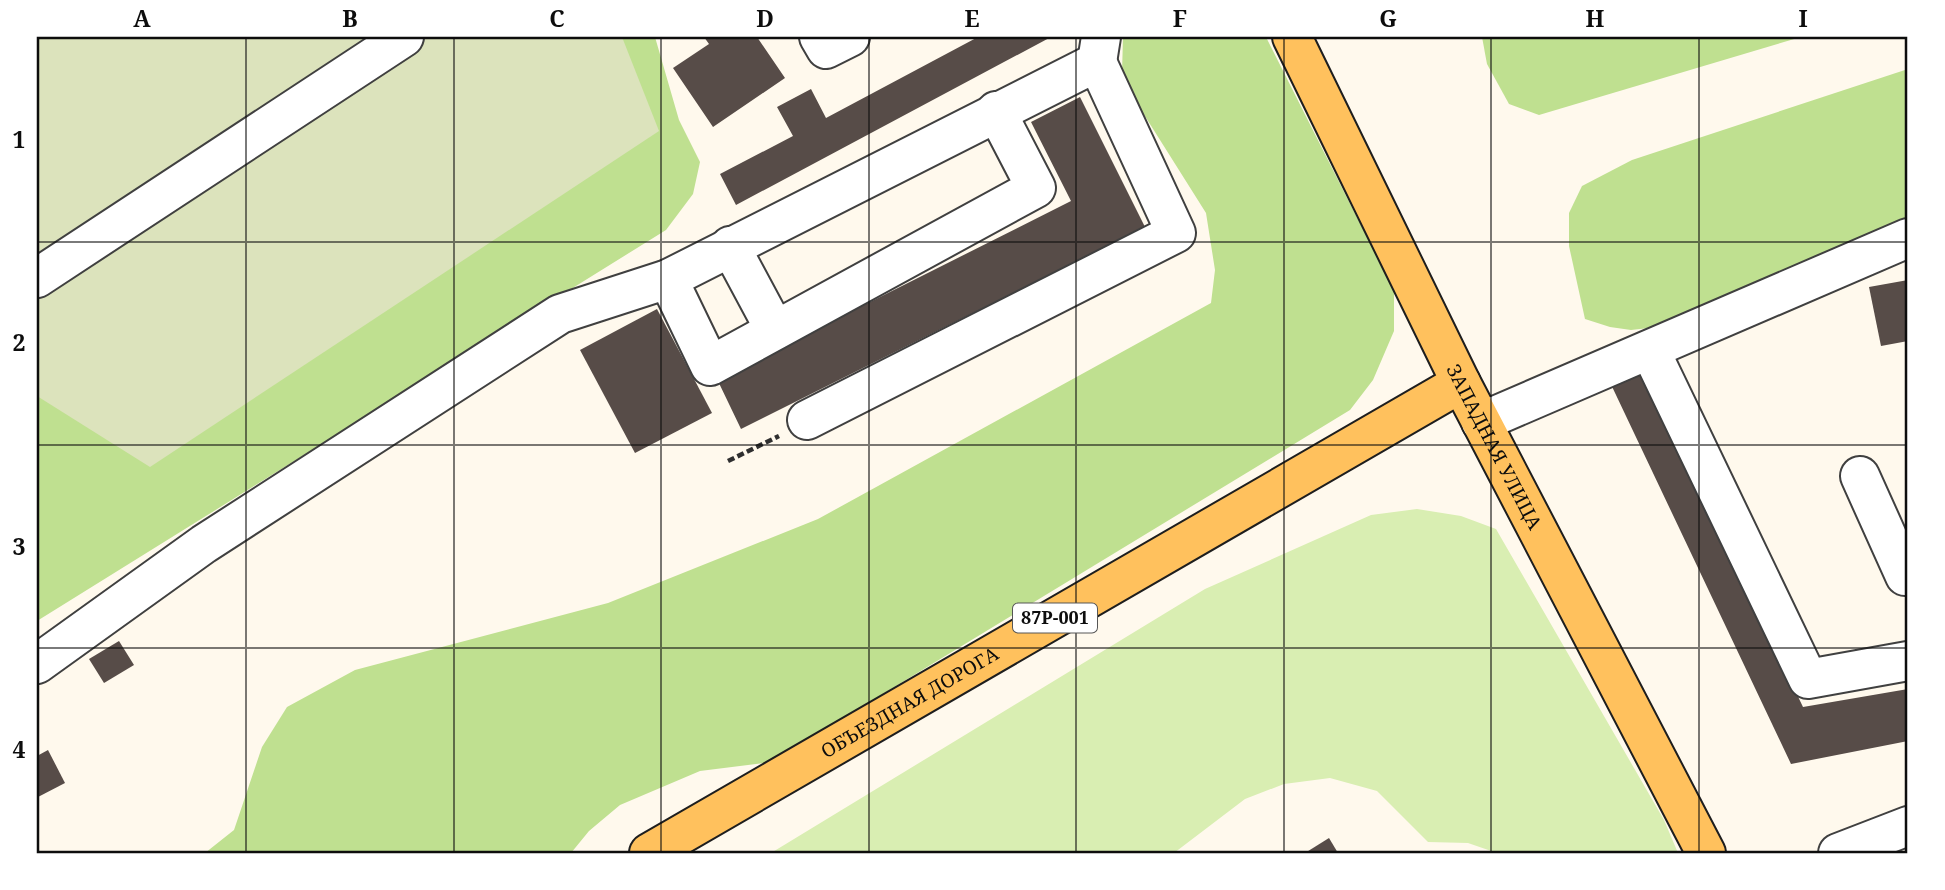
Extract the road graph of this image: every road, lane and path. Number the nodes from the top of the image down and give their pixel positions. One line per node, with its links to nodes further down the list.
1 (404, 37): 9 (street)
2 (820, 37): 3 (street)
3 (850, 37)
4 (1292, 37): 13 (main road, ЗАПАДНАЯ УЛИЦА)
5 (1099, 49): 6 (street); 14 (street)
6 (996, 111): 8 (street); 11 (street)
7 (1908, 239): 12 (street)
8 (730, 246): 10 (street); 11 (street)
9 (37, 278)
10 (668, 279): 11 (street); 20 (street)
11 (775, 330)
12 (1650, 350): 15 (street); 19 (street)
13 (1461, 383): 15 (main road, ЗАПАДНАЯ УЛИЦА); 22 (main road, ОБЪЕЗДНАЯ ДОРОГА / 87Р-001)
14 (807, 420): 16 (path)
15 (1481, 422): 23 (main road, ЗАПАДНАЯ УЛИЦА)
16 (729, 461)
17 (1860, 476): 18 (street)
18 (1908, 575)
19 (1908, 661)
20 (37, 664)
21 (1908, 826): 24 (street)
22 (649, 853)
23 (1706, 853)
24 (1838, 853)

